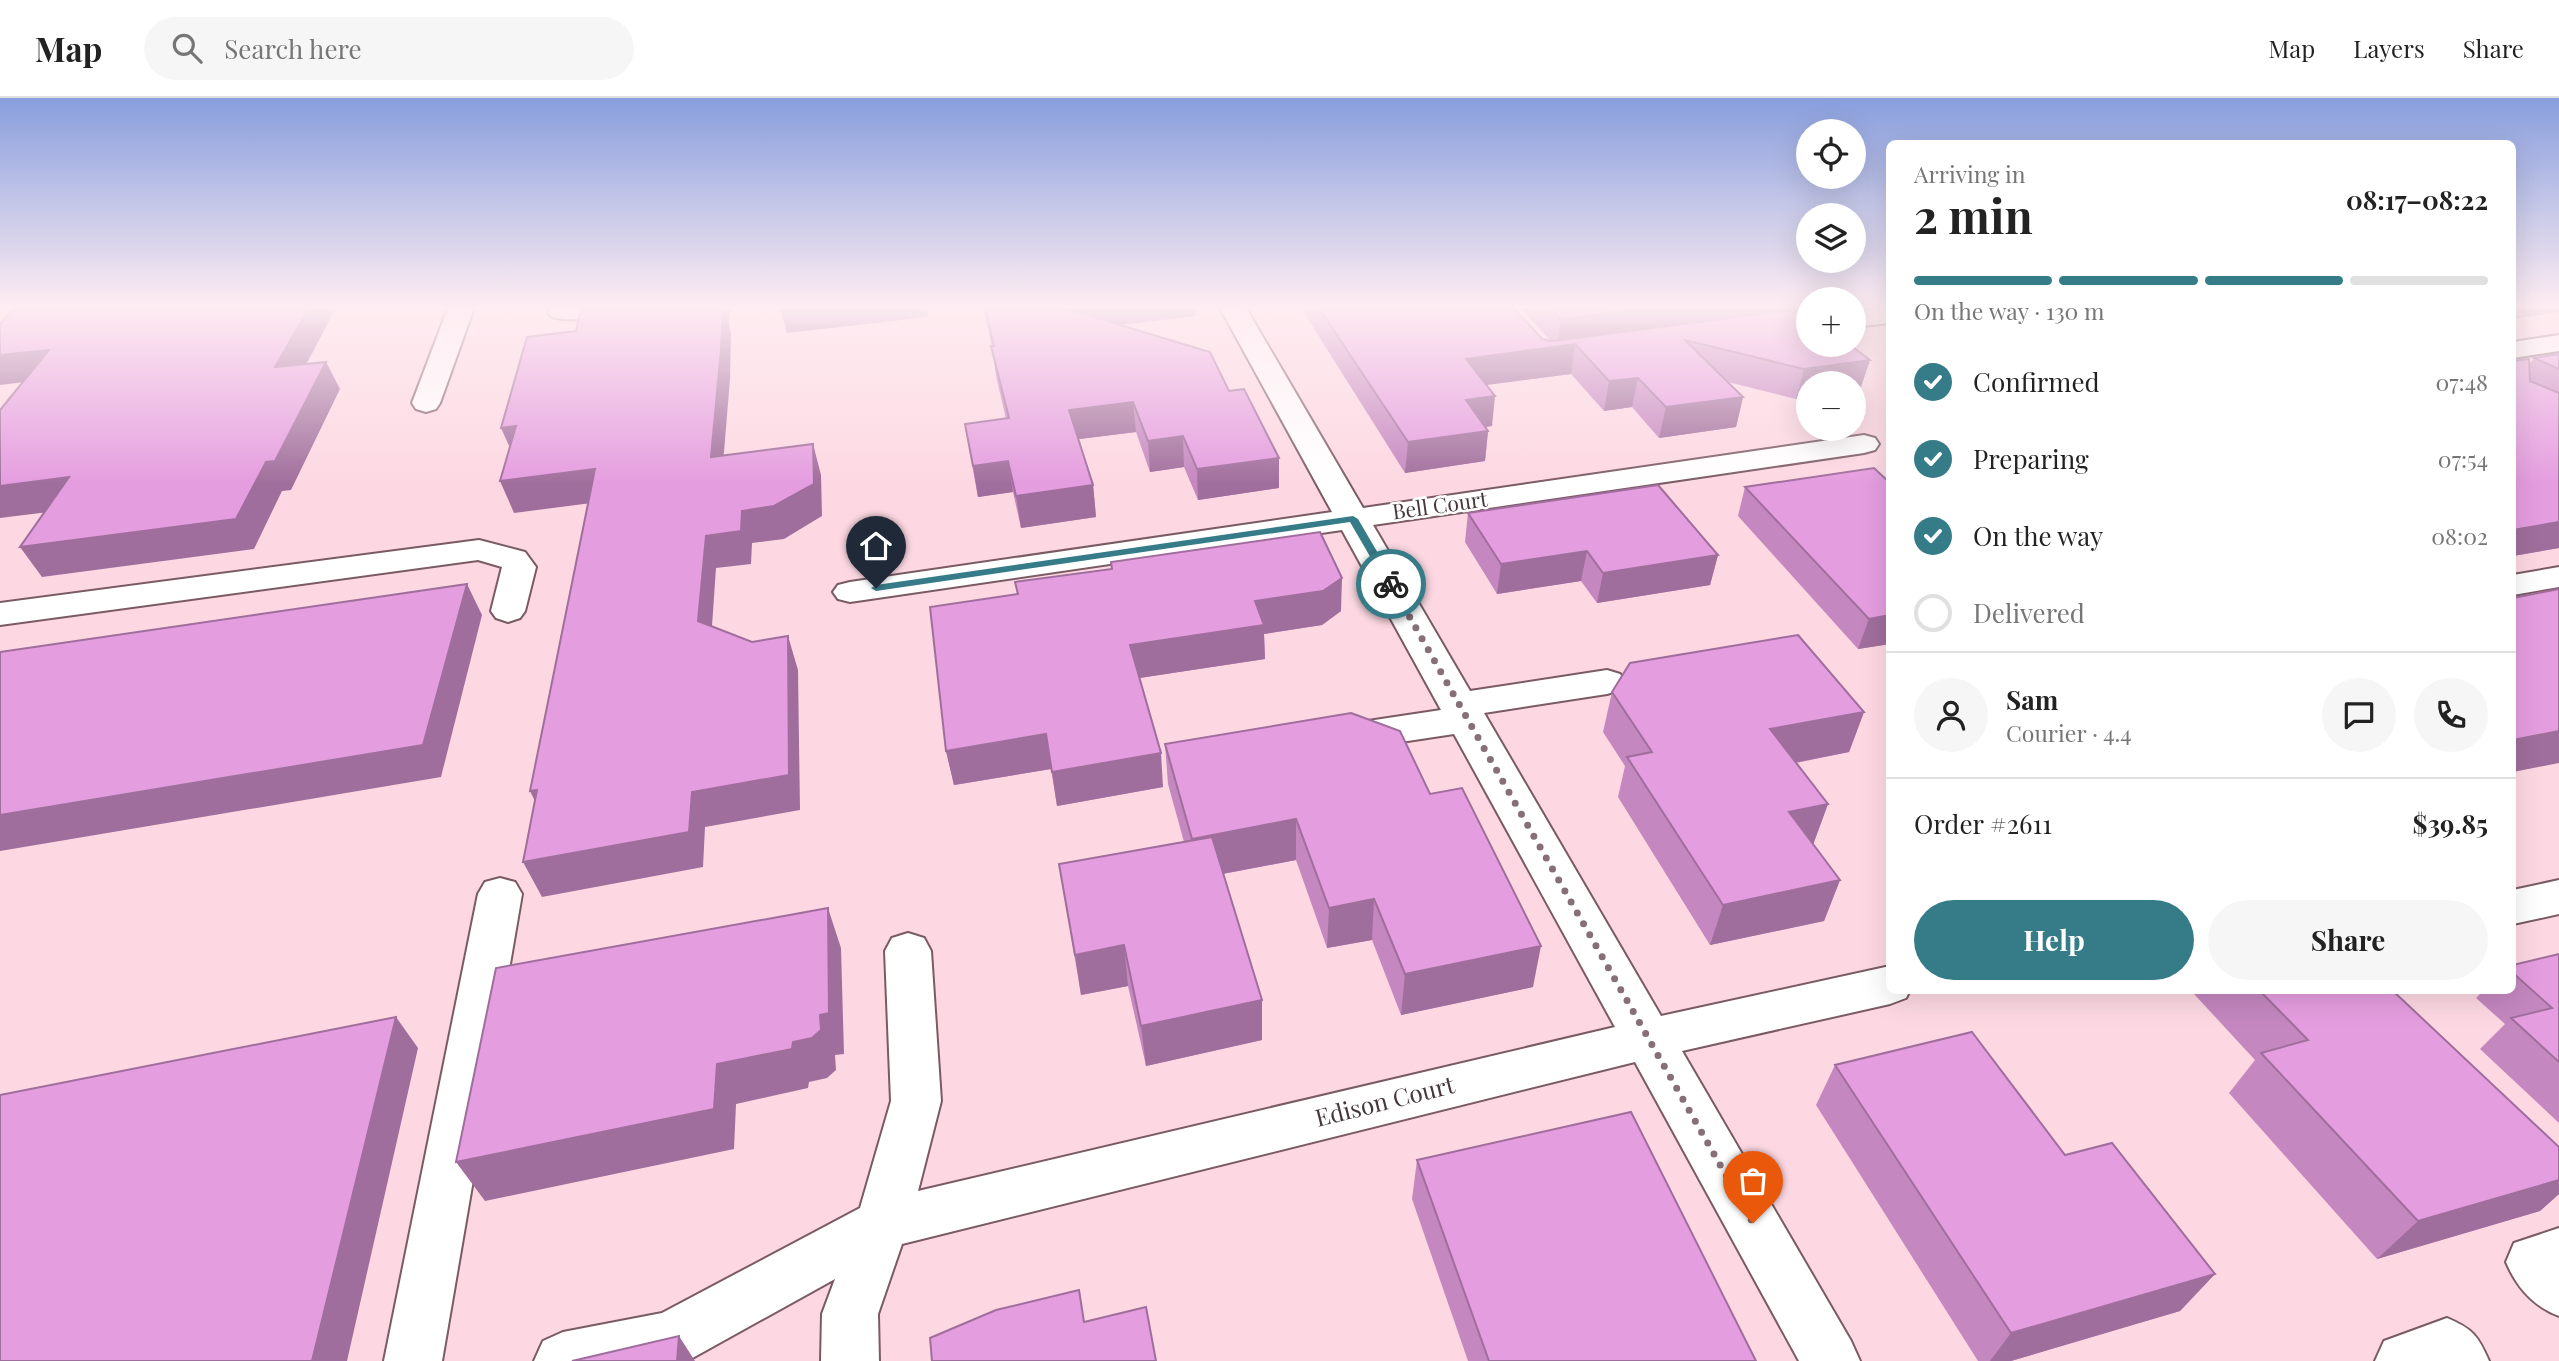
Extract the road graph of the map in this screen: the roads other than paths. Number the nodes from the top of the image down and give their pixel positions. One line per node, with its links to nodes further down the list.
1 (439, 367): 3 (street)
2 (1267, 367): 5 (street)
3 (426, 403)
4 (1864, 444): 5 (street, Bell Court)
5 (1353, 519): 8 (street, Bell Court); 12 (street)
6 (2559, 577): 7 (street)
7 (2516, 584)
8 (850, 592)
9 (509, 611): 10 (street)
10 (0, 614)
11 (1607, 682): 12 (street)
12 (1463, 712): 13 (street); 19 (street)
13 (1320, 742)
14 (500, 894): 23 (street)
15 (2559, 897): 16 (street)
16 (2516, 905)
17 (908, 951): 20 (street)
18 (1886, 986): 19 (street, Edison Court)
19 (1649, 1039): 20 (street, Edison Court); 26 (street)
20 (882, 1224): 24 (street, Edison Court); 25 (street)
21 (2559, 1254): 22 (street)
22 (2559, 1289)
23 (413, 1361)
24 (563, 1361)
25 (850, 1361)
26 (1831, 1361)
27 (2403, 1361): 28 (street)
28 (2460, 1361)

